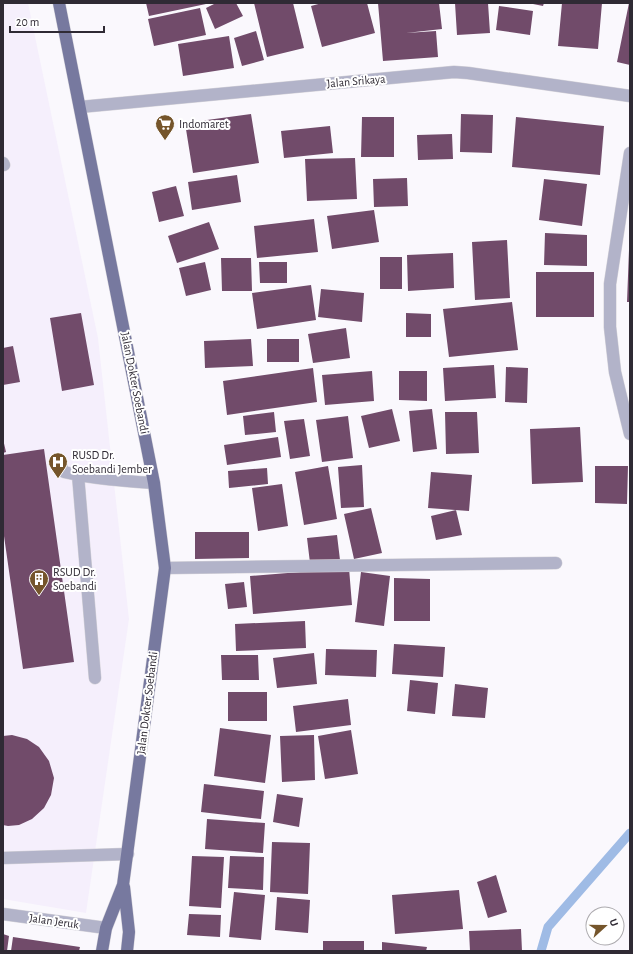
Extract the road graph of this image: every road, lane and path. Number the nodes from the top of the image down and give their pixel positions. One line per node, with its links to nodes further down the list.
1 (59, 3): 3 (main road, Jalan Dokter Soebandi)
2 (630, 96): 3 (street, Jalan Srikaya)
3 (80, 107): 8 (main road, Jalan Dokter Soebandi)
4 (630, 153): 5 (street)
5 (630, 434)
6 (60, 465): 7 (street)
7 (78, 475): 8 (street); 11 (street)
8 (154, 483): 10 (main road, Jalan Dokter Soebandi)
9 (556, 563): 10 (street)
10 (165, 568): 12 (main road, Jalan Dokter Soebandi)
11 (95, 678)
12 (128, 854): 13 (street); 14 (main road, Jalan Dokter Soebandi)
13 (3, 858)
14 (123, 886): 16 (main road, Jalan Dokter Soebandi); 18 (main road, Jalan Dokter Soebandi)
15 (3, 914): 16 (street, Jalan Jeruk)
16 (106, 928): 17 (main road, Jalan Dokter Soebandi)
17 (102, 951)
18 (127, 951)

